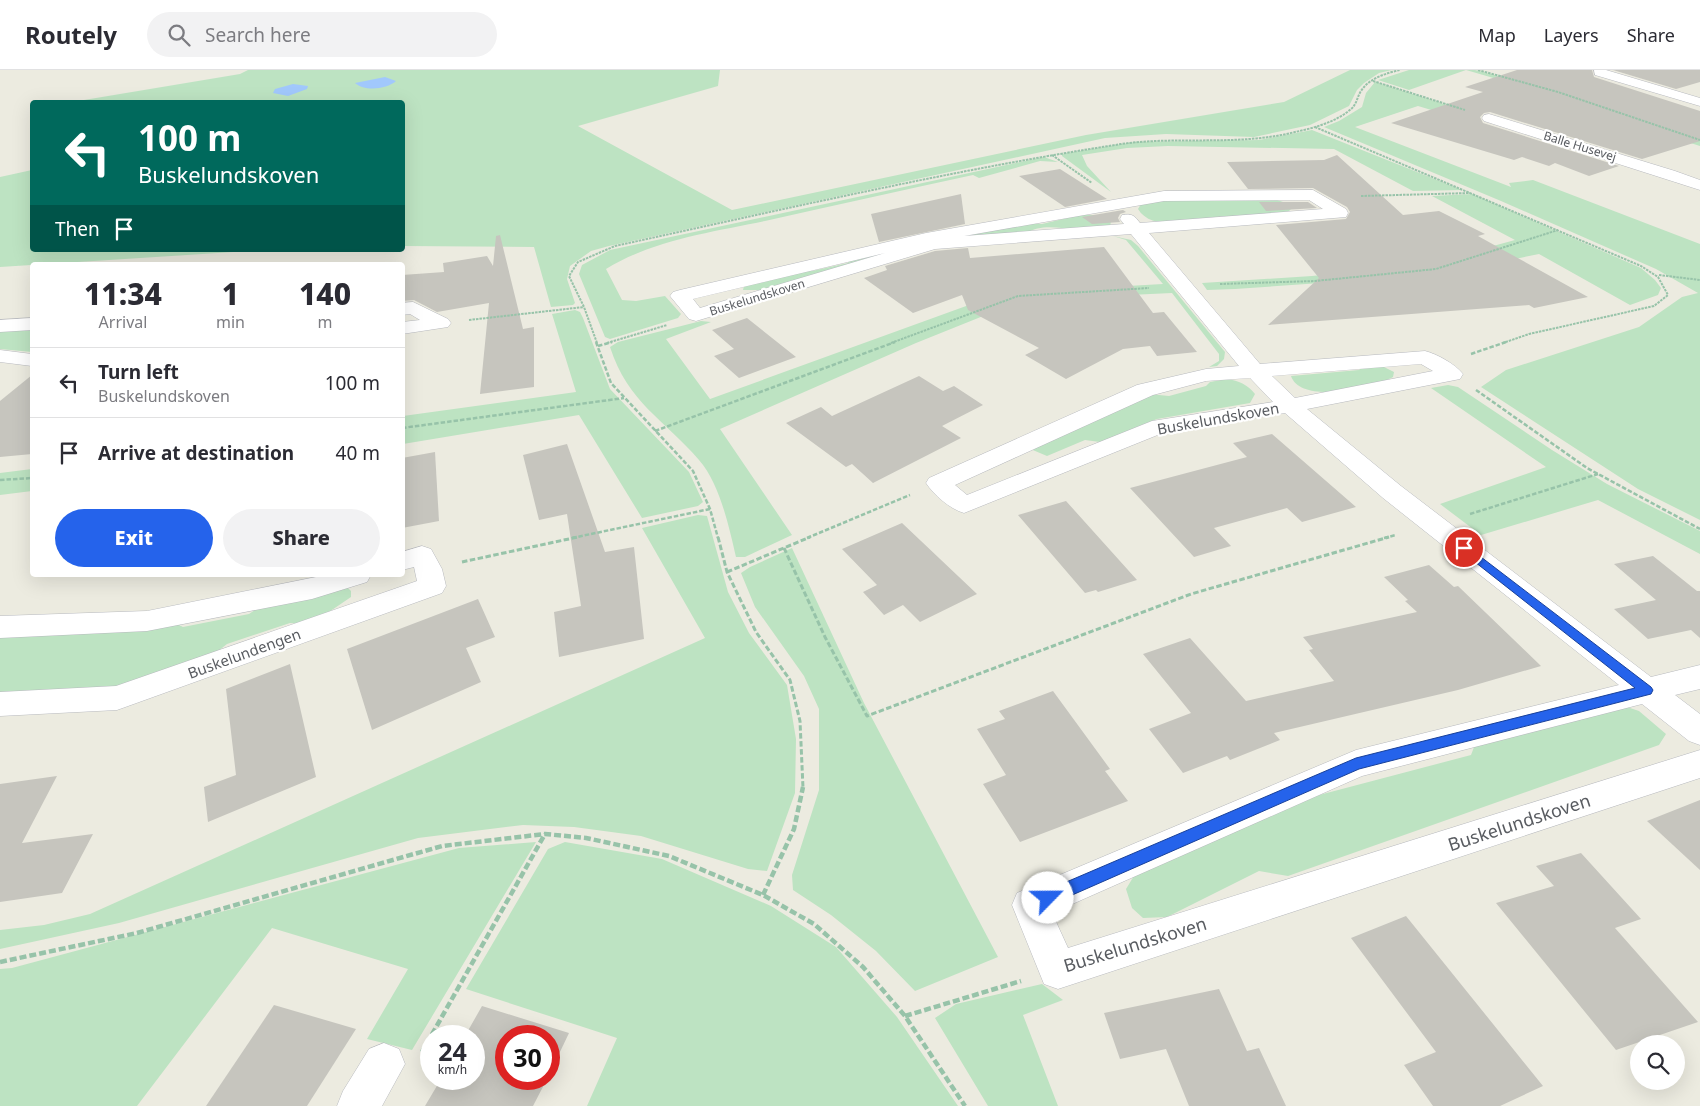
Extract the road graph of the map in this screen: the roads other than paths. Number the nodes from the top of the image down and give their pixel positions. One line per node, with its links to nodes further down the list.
1 (1603, 71): 2 (street); 3 (street)
2 (1586, 76)
3 (1700, 102)
4 (1489, 118): 6 (street, Balle Husevej)
5 (1692, 166): 6 (street)
6 (1670, 174): 7 (street, Balle Husevej)
7 (1700, 185)
8 (1118, 205): 9 (street, Buskelundskoven); 9 (street, Buskelundskoven); 9 (street, Buskelundskoven)
9 (1136, 229): 16 (street, Buskelundskoven)
10 (405, 309): 13 (street)
11 (30, 324): 12 (street)
12 (0, 326)
13 (405, 328)
14 (0, 356): 15 (street)
15 (30, 360)
16 (1254, 370): 17 (street, Buskelundskoven); 17 (street, Buskelundskoven); 17 (street, Buskelundskoven)
17 (1290, 406): 22 (street, Buskelundskoven)
18 (416, 565): 23 (street, Buskelundengen)
19 (351, 577): 20 (street)
20 (0, 627)
21 (1700, 677): 22 (street, Buskelundskoven)
22 (1646, 690): 24 (street, Buskelundskoven); 25 (street, Buskelundskoven)
23 (0, 704)
24 (1700, 732)
25 (1700, 764)
26 (384, 1064): 27 (street)
27 (358, 1106)

